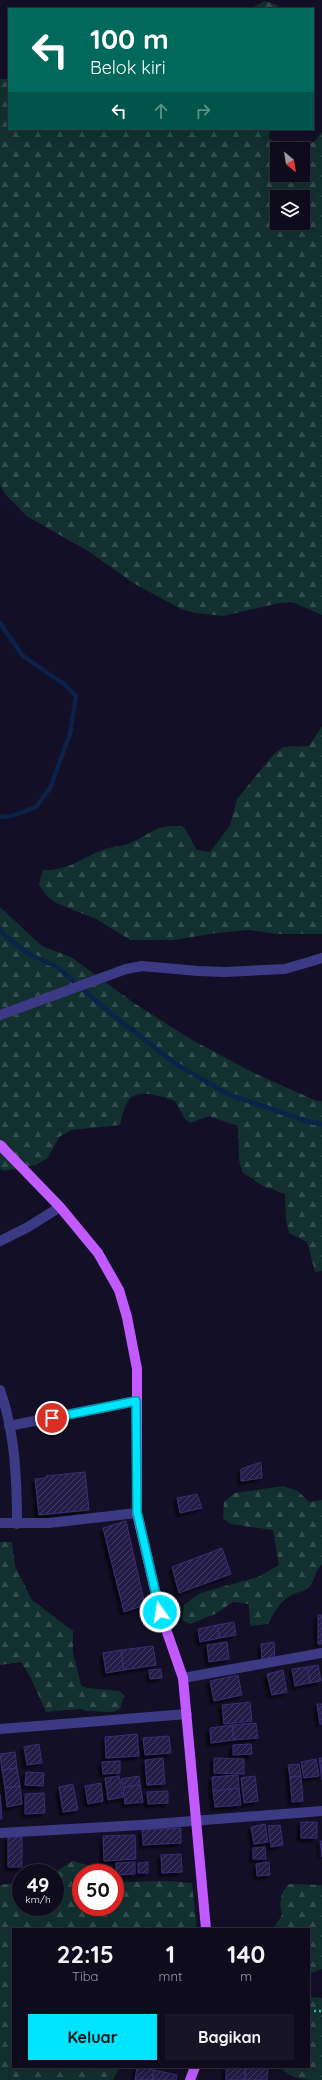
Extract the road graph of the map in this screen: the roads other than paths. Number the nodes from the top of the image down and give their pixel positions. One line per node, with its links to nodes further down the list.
1 (322, 958): 2 (street)
2 (0, 1015)
3 (0, 1145): 4 (main road)
4 (60, 1207): 5 (street); 7 (main road)
5 (0, 1241)
6 (0, 1390): 8 (street)
7 (136, 1401): 8 (street); 9 (main road)
8 (9, 1426): 11 (street)
9 (137, 1512): 11 (street); 13 (main road)
10 (0, 1523): 11 (street)
11 (17, 1524)
12 (322, 1653): 13 (street)
13 (183, 1678): 14 (main road)
14 (187, 1714): 15 (street); 17 (main road)
15 (0, 1729)
16 (322, 1811): 17 (street)
17 (195, 1821): 18 (street); 19 (main road)
18 (0, 1833)
19 (206, 1928)
20 (195, 2068): 21 (main road)
21 (190, 2080)

